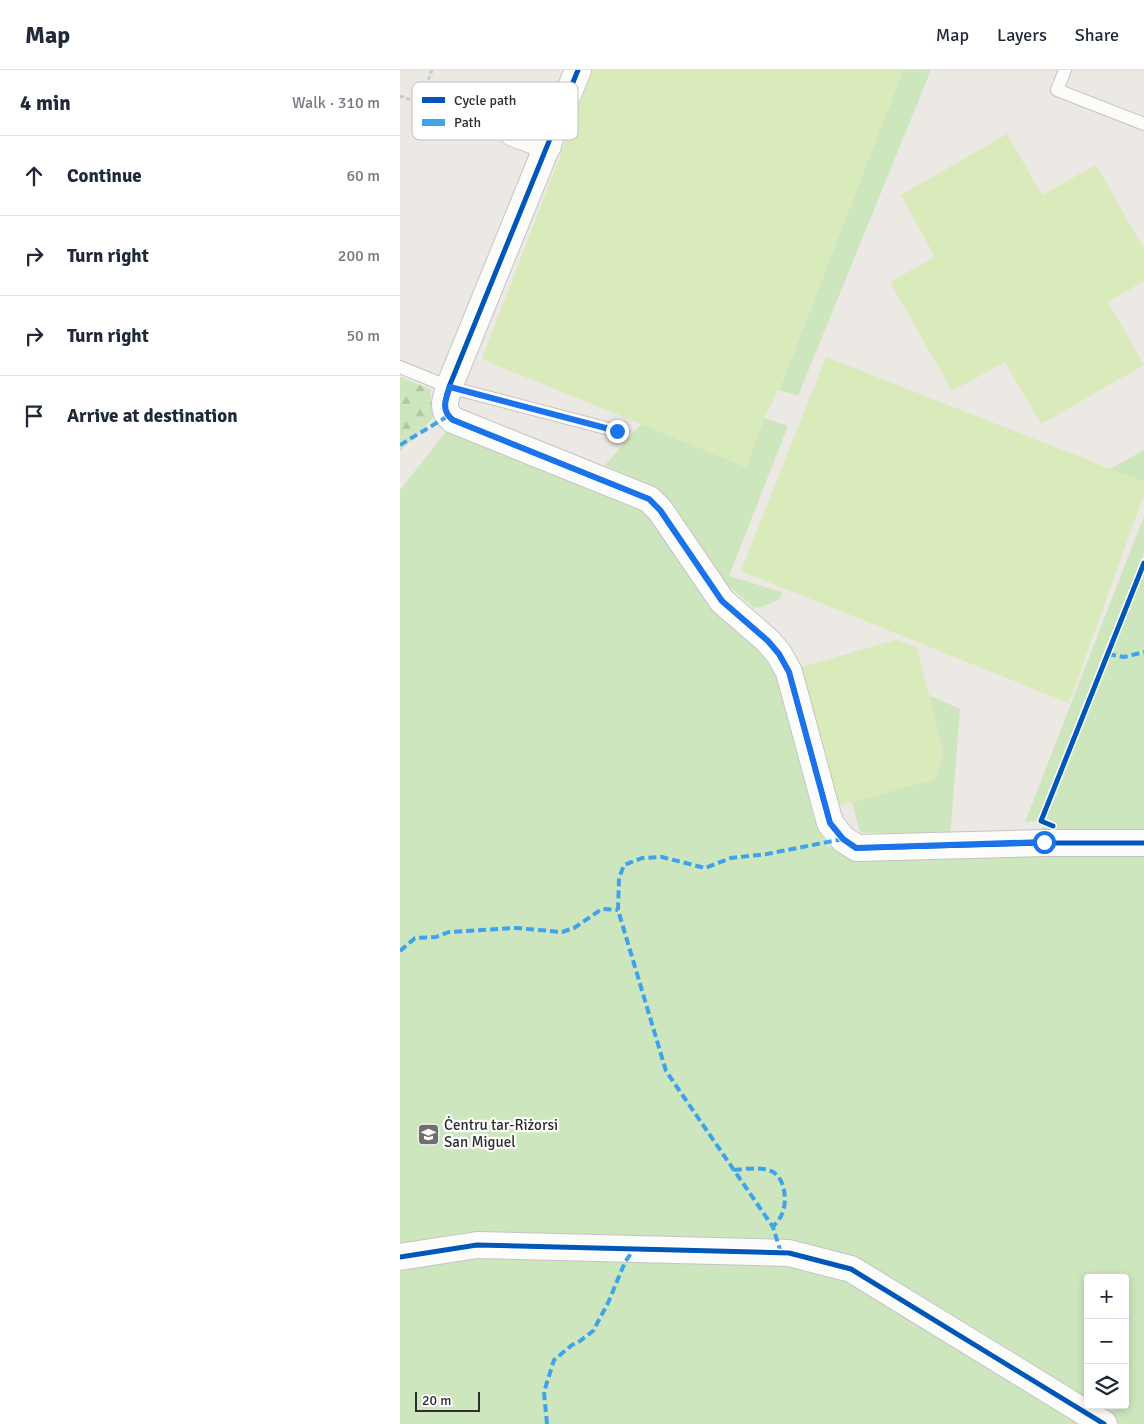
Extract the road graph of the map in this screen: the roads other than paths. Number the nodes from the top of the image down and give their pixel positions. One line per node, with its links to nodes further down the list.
1 (578, 70): 3 (street)
2 (1064, 70): 4 (lane)
3 (573, 82)
4 (1144, 124)
5 (531, 140): 7 (street)
6 (550, 140): 7 (street)
7 (548, 146): 9 (street)
8 (400, 367): 9 (lane)
9 (450, 387): 10 (lane); 11 (street)
10 (617, 431)
11 (1144, 843)
12 (400, 1257): 13 (street)
13 (1104, 1424)

